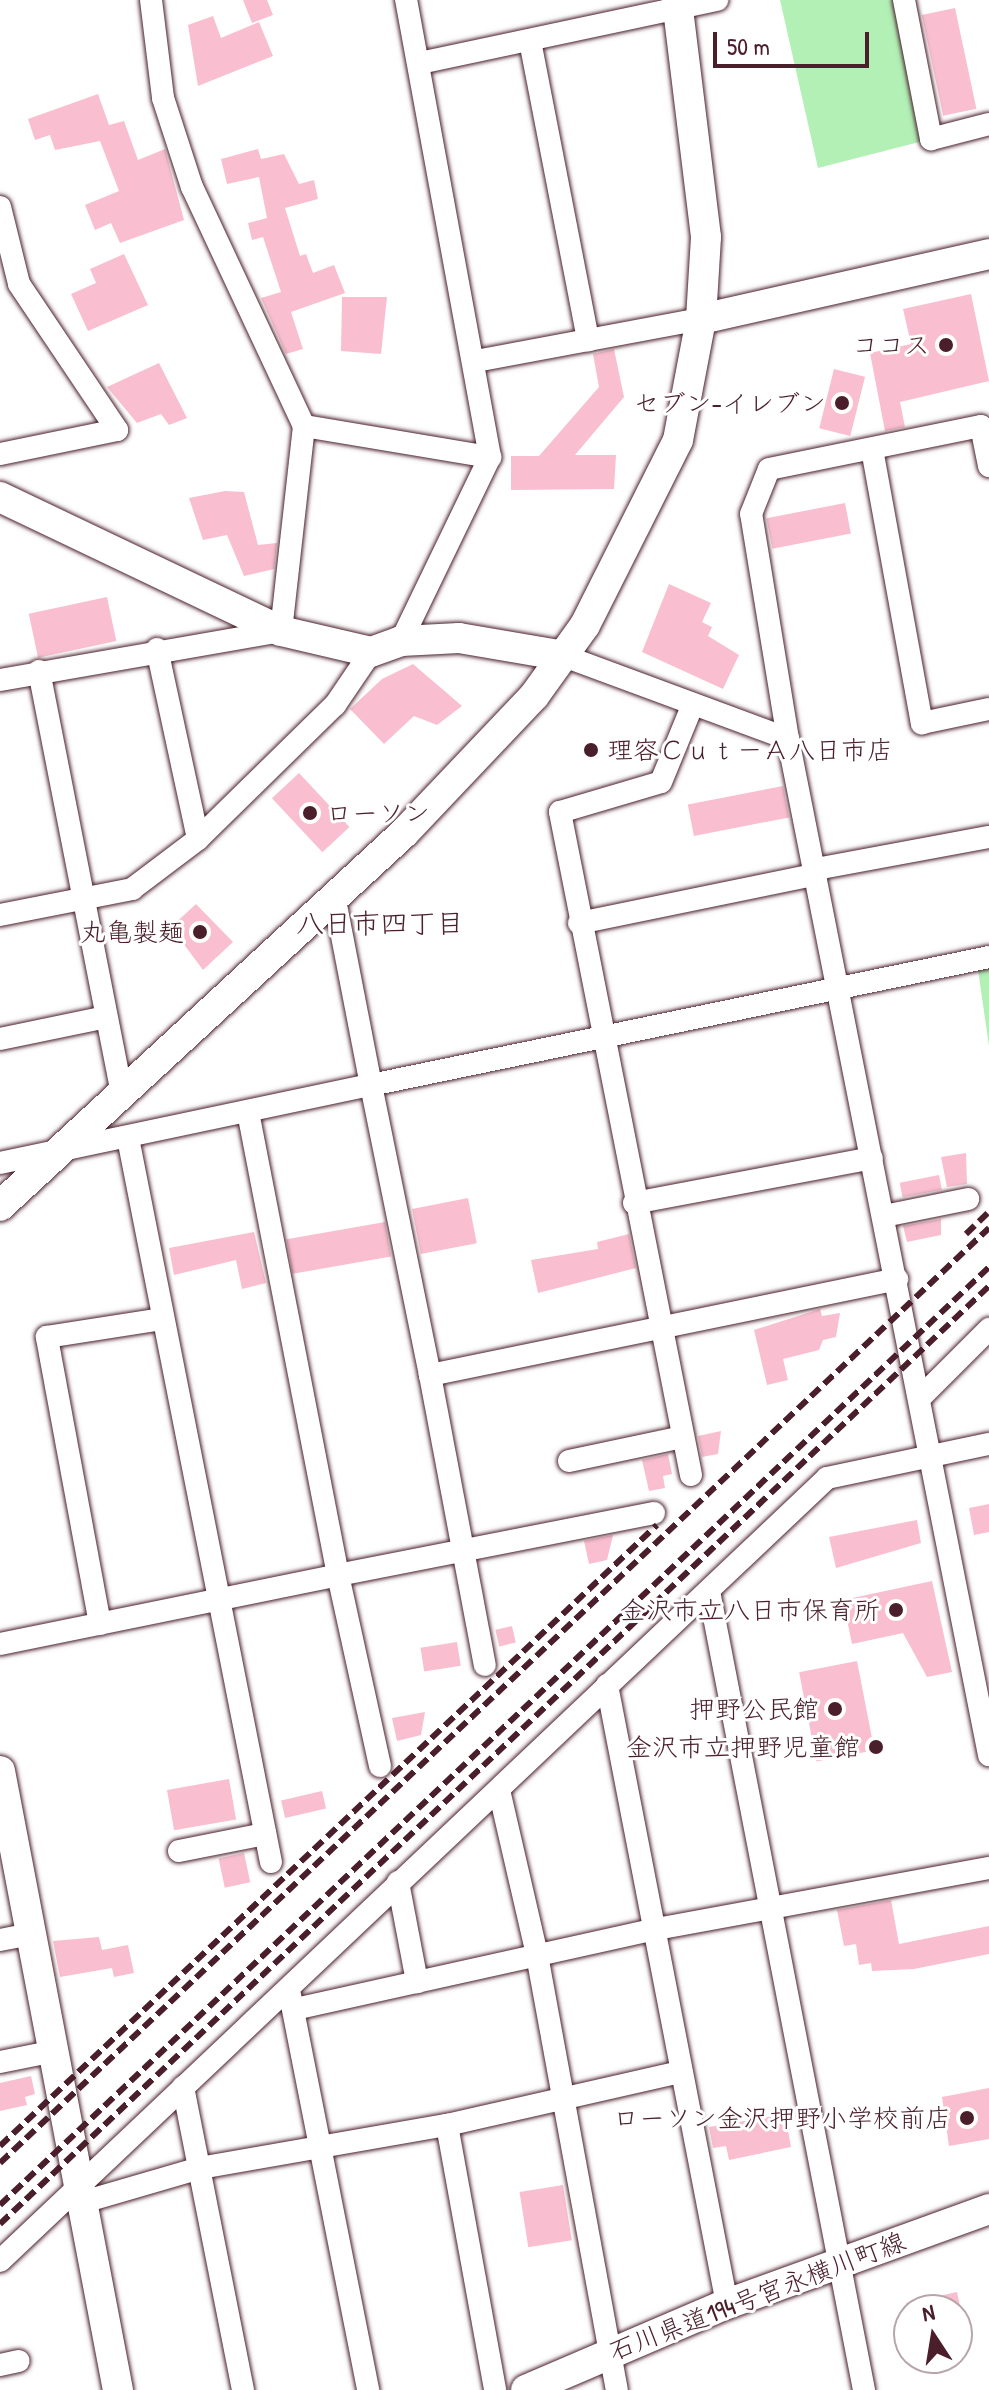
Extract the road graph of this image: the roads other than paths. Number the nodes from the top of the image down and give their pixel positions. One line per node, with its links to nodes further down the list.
1 (151, 0): 15 (street)
2 (406, 0): 7 (street)
3 (717, 0): 5 (street)
4 (904, 0): 8 (street)
5 (678, 4): 6 (street); 11 (street)
6 (530, 41): 7 (street); 12 (street)
7 (420, 63): 13 (street)
8 (989, 124)
9 (0, 207): 17 (street)
10 (989, 254): 11 (street)
11 (701, 319): 12 (street); 25 (street)
12 (588, 340): 13 (street)
13 (476, 361): 18 (street)
14 (985, 425): 16 (street); 19 (street)
15 (304, 426): 18 (street); 21 (street)
16 (872, 449): 29 (street); 30 (street)
17 (0, 454)
18 (490, 457): 22 (street)
19 (989, 466)
20 (0, 497): 21 (street)
21 (281, 631): 23 (street); 24 (street)
22 (401, 641): 24 (street); 25 (street)
23 (157, 649): 26 (street); 32 (street)
24 (371, 652): 32 (street)
25 (564, 656): 28 (street); 35 (street)
26 (39, 671): 27 (street); 34 (street)
27 (0, 680)
28 (691, 709): 30 (street); 37 (street)
29 (989, 709)
30 (788, 739): 33 (street)
31 (989, 837): 33 (street)
32 (198, 839): 34 (street)
33 (817, 871): 37 (street); 39 (street)
34 (85, 898): 36 (street); 40 (street)
35 (335, 900): 43 (street); 44 (street)
36 (0, 915)
37 (579, 923): 41 (street)
38 (989, 957): 39 (street)
39 (842, 987): 41 (street); 48 (street)
40 (106, 1017): 42 (street); 44 (street)
41 (599, 1034): 43 (street); 51 (street)
42 (0, 1039)
43 (371, 1085): 45 (street); 58 (street)
44 (122, 1095): 47 (street)
45 (248, 1112): 46 (street); 67 (street)
46 (128, 1138): 47 (street); 55 (street)
47 (64, 1150): 49 (street); 52 (street)
48 (872, 1158): 51 (street); 53 (street)
49 (0, 1163)
50 (968, 1199): 53 (street)
51 (634, 1203): 56 (street)
52 (0, 1206)
53 (884, 1216): 54 (street)
54 (897, 1279): 56 (street); 59 (street)
55 (162, 1319): 69 (street); 70 (street)
56 (660, 1328): 58 (street); 60 (street)
57 (989, 1329): 59 (street)
58 (430, 1375): 66 (street)
59 (920, 1398): 62 (street)
60 (683, 1437): 63 (street); 64 (street)
61 (989, 1444): 62 (street)
62 (928, 1455): 68 (street); 74 (street)
63 (569, 1461)
64 (691, 1475)
65 (654, 1513): 66 (street)
66 (462, 1550): 67 (street); 72 (street)
67 (338, 1575): 69 (street); 75 (street)
68 (709, 1591): 73 (street); 83 (street)
69 (218, 1597): 70 (street); 78 (street)
70 (100, 1624): 71 (street)
71 (0, 1644)
72 (485, 1665)
73 (607, 1685): 77 (street); 84 (street)
74 (989, 1755)
75 (380, 1766)
76 (0, 1771): 85 (street)
77 (499, 1790): 82 (street); 87 (street)
78 (265, 1834): 79 (street); 80 (street)
79 (179, 1851)
80 (271, 1862)
81 (989, 1868): 83 (street)
82 (398, 1882): 88 (street); 89 (street)
83 (772, 1908): 84 (street); 100 (street)
84 (651, 1930): 87 (street); 92 (street)
85 (31, 1934): 86 (street); 90 (street)
86 (0, 1940)
87 (537, 1955): 88 (street); 94 (street)
88 (417, 1982): 89 (street)
89 (291, 1999): 93 (street); 96 (street)
90 (55, 2051): 91 (street); 98 (street)
91 (0, 2062)
92 (680, 2072): 94 (street); 102 (street)
93 (183, 2087): 97 (street); 98 (street)
94 (560, 2098): 95 (street); 103 (street)
95 (447, 2125): 96 (street); 107 (street)
96 (321, 2148): 97 (street); 106 (street)
97 (200, 2168): 98 (street); 105 (street)
98 (82, 2193): 101 (street); 104 (street)
99 (989, 2209): 100 (street, 石川県道194号宮永横川町線)
100 (840, 2260): 102 (street, 石川県道194号宮永横川町線); 110 (street)
101 (0, 2261)
102 (727, 2304): 103 (street, 石川県道194号宮永横川町線)
103 (609, 2354): 108 (street, 石川県道194号宮永横川町線); 109 (street)
104 (118, 2390)
105 (243, 2390)
106 (368, 2390)
107 (495, 2390)
108 (526, 2390)
109 (617, 2390)
110 (864, 2390)

